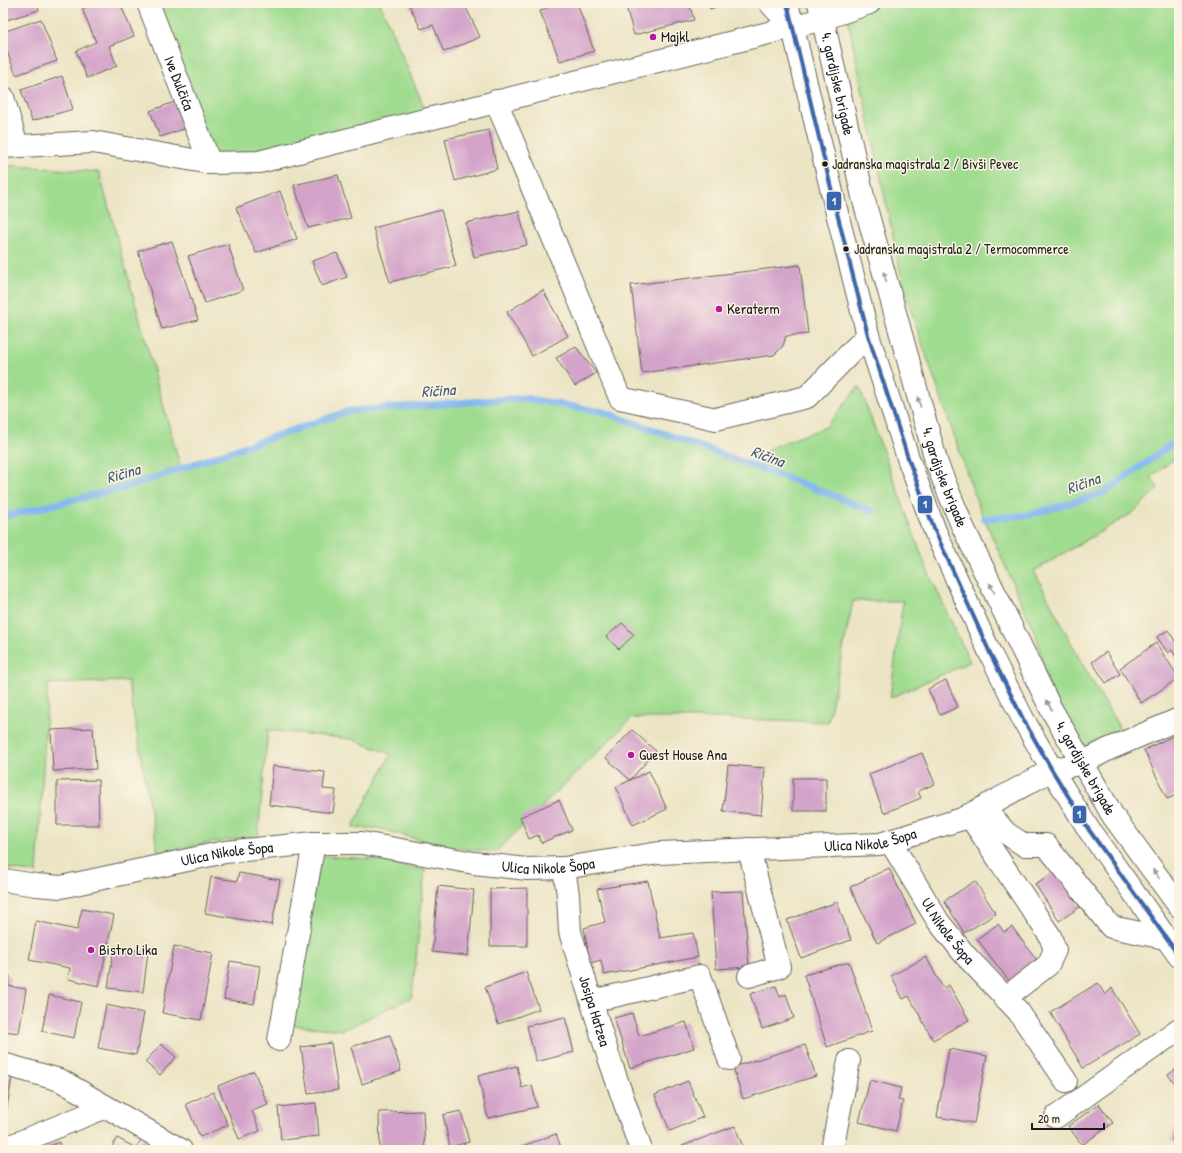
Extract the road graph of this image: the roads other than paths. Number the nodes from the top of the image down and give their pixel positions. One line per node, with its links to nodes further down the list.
1 (148, 3): 10 (street, Ive Dulčića)
2 (770, 3): 6 (street)
3 (787, 3): 6 (street, 4. gardijske brigade)
4 (869, 3): 5 (street)
5 (821, 11): 6 (street); 13 (street, 4. gardijske brigade, one-way to 5)
6 (792, 27): 8 (street); 11 (street, 4. gardijske brigade)
7 (3, 97): 9 (street)
8 (496, 101): 10 (street); 11 (street)
9 (10, 146): 10 (street)
10 (210, 163)
11 (868, 335): 14 (street, 4. gardijske brigade)
12 (1179, 719): 13 (street, Ulica Nikole Šopa)
13 (1082, 763): 14 (street, Ulica Nikole Šopa); 22 (street, 4. gardijske brigade, one-way to 13)
14 (1052, 770): 15 (street, Ulica Nikole Šopa); 23 (street, 4. gardijske brigade)
15 (970, 815): 16 (street, Ulica Nikole Šopa); 21 (street); 23 (street); 27 (street)
16 (890, 841): 18 (street, Ulica Nikole Šopa); 27 (street, Ul Nikole Šopa)
17 (314, 843): 19 (street, Ulica Nikole Šopa); 20 (street, Ulica Nikole Šopa); 29 (street)
18 (749, 849): 19 (street, Ulica Nikole Šopa); 25 (street)
19 (564, 868): 26 (street, Josipa Hatzea)
20 (3, 880)
21 (1011, 900)
22 (1179, 906)
23 (1165, 938): 24 (street, 4. gardijske brigade)
24 (1179, 956)
25 (748, 976)
26 (592, 1001): 30 (street); 38 (street, Josipa Hatzea)
27 (1012, 1004): 33 (street, Ul Nikole Šopa)
28 (1179, 1029): 35 (street)
29 (279, 1040)
30 (729, 1059)
31 (849, 1062): 39 (street)
32 (3, 1064): 34 (street)
33 (1066, 1082)
34 (106, 1106): 36 (street); 37 (street)
35 (1056, 1117)
36 (3, 1150)
37 (181, 1150)
38 (641, 1150)
39 (832, 1150)

